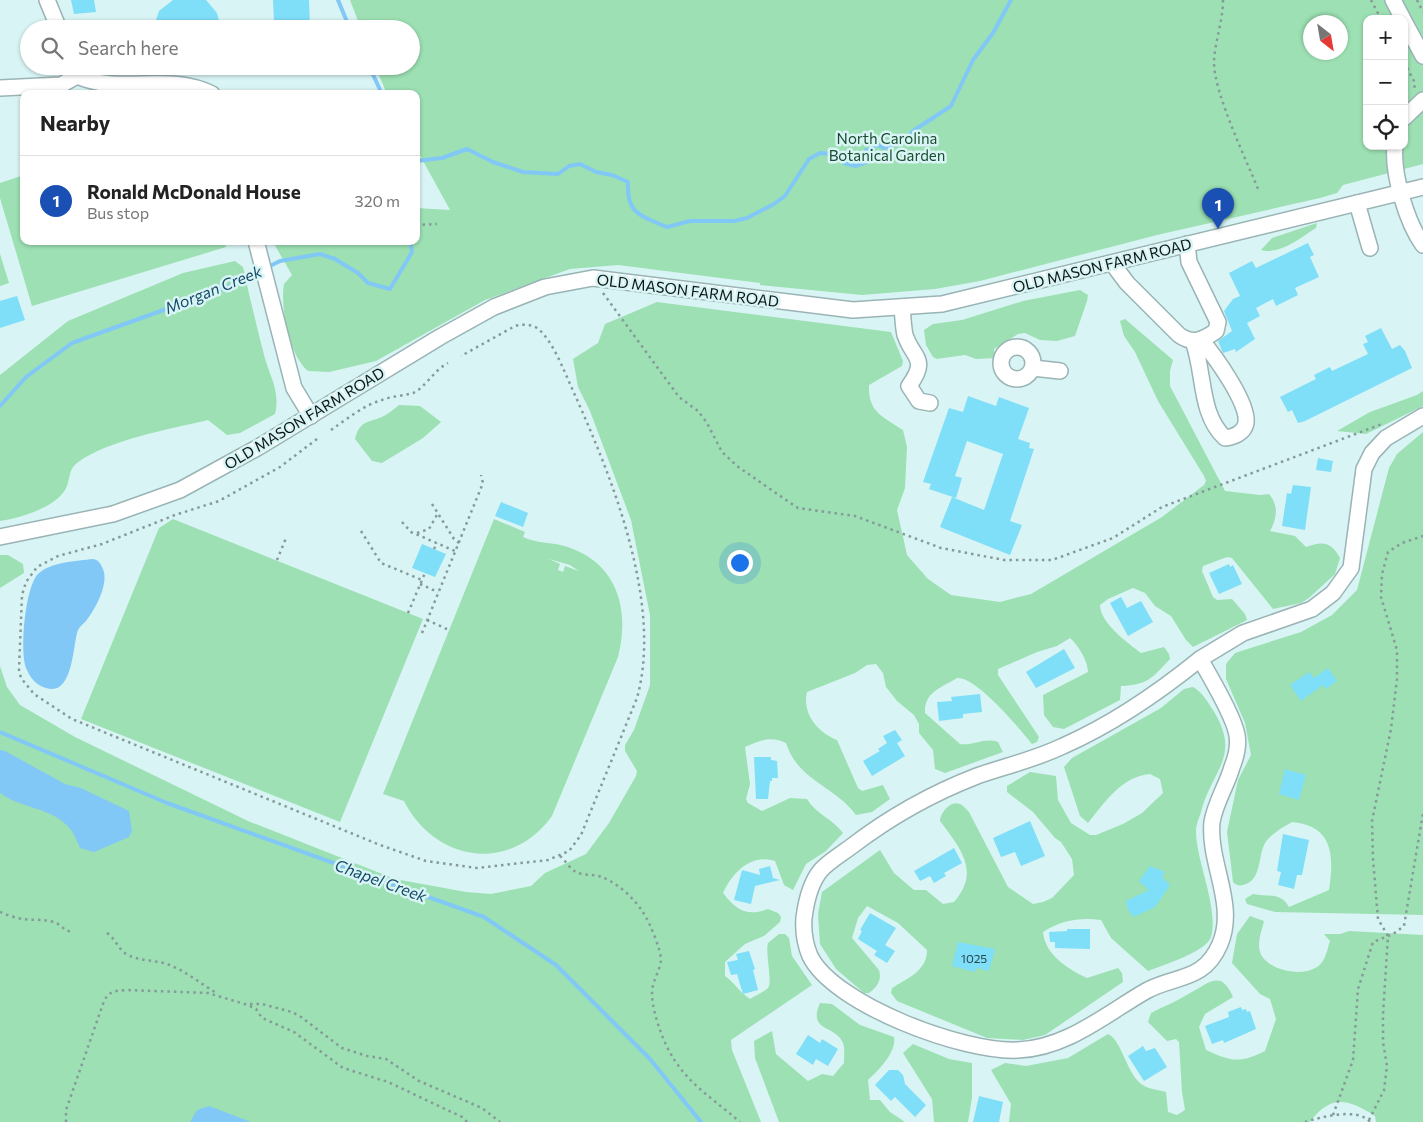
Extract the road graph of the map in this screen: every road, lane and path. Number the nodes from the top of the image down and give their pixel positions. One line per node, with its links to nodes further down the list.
1 (47, 0): 9 (street)
2 (1223, 0): 21 (path)
3 (1371, 0): 7 (path)
4 (1393, 0): 8 (street)
5 (1417, 0): 6 (path)
6 (1423, 12)
7 (1379, 15)
8 (1401, 15)
9 (55, 20)
10 (1408, 28): 11 (street)
11 (1423, 56)
12 (1408, 70): 17 (path)
13 (71, 75): 15 (street)
14 (81, 75): 16 (street)
15 (0, 88)
16 (198, 90)
17 (1421, 97): 18 (street)
18 (1408, 113)
19 (1395, 150): 22 (street)
20 (1423, 187): 22 (street, OLD MASON FARM ROAD)
21 (1258, 189)
22 (1400, 192): 23 (street, OLD MASON FARM ROAD); 28 (street)
23 (1356, 203): 26 (street, OLD MASON FARM ROAD); 29 (street)
24 (437, 224): 25 (path)
25 (420, 225)
26 (1187, 244): 30 (street, OLD MASON FARM ROAD); 33 (street)
27 (257, 245): 39 (street)
28 (1423, 245)
29 (1370, 248)
30 (1112, 263): 32 (street, OLD MASON FARM ROAD); 33 (street)
31 (594, 278): 32 (street, OLD MASON FARM ROAD); 39 (street, OLD MASON FARM ROAD); 41 (path)
32 (902, 307): 38 (street)
33 (1197, 341): 33 (street)
34 (461, 356): 68 (path)
35 (448, 363): 42 (path)
36 (1033, 368): 37 (street)
37 (1060, 371)
38 (930, 403)
39 (310, 416): 51 (street, OLD MASON FARM ROAD)
40 (1423, 416): 66 (street)
41 (1386, 422)
42 (331, 430)
43 (317, 439): 68 (path)
44 (481, 475): 54 (path)
45 (432, 504): 46 (path)
46 (438, 512): 49 (path); 54 (path)
47 (402, 522): 49 (path)
48 (361, 531): 59 (path)
49 (415, 534): 53 (path)
50 (1423, 536): 72 (path)
51 (0, 537)
52 (286, 538): 57 (path)
53 (437, 543): 55 (path); 56 (path)
54 (459, 543): 56 (path)
55 (434, 549)
56 (455, 551): 61 (path)
57 (277, 560)
58 (425, 573): 59 (path)
59 (422, 580): 60 (path)
60 (420, 584): 61 (path); 62 (path)
61 (438, 592): 63 (path)
62 (408, 613)
63 (427, 620): 64 (path); 65 (path)
64 (449, 630)
65 (422, 633)
66 (1200, 659): 66 (street)
67 (1423, 813): 72 (path)
68 (560, 856): 80 (path)
69 (0, 912): 70 (path)
70 (72, 932)
71 (107, 933): 73 (path)
72 (1388, 936): 75 (path); 76 (path)
73 (223, 997): 74 (path); 77 (path)
74 (248, 1004): 78 (path); 79 (path)
75 (1333, 1115): 76 (path); 81 (path)
76 (1369, 1121)
77 (66, 1122)
78 (467, 1122)
79 (500, 1122)
80 (740, 1122)
81 (1305, 1122)

